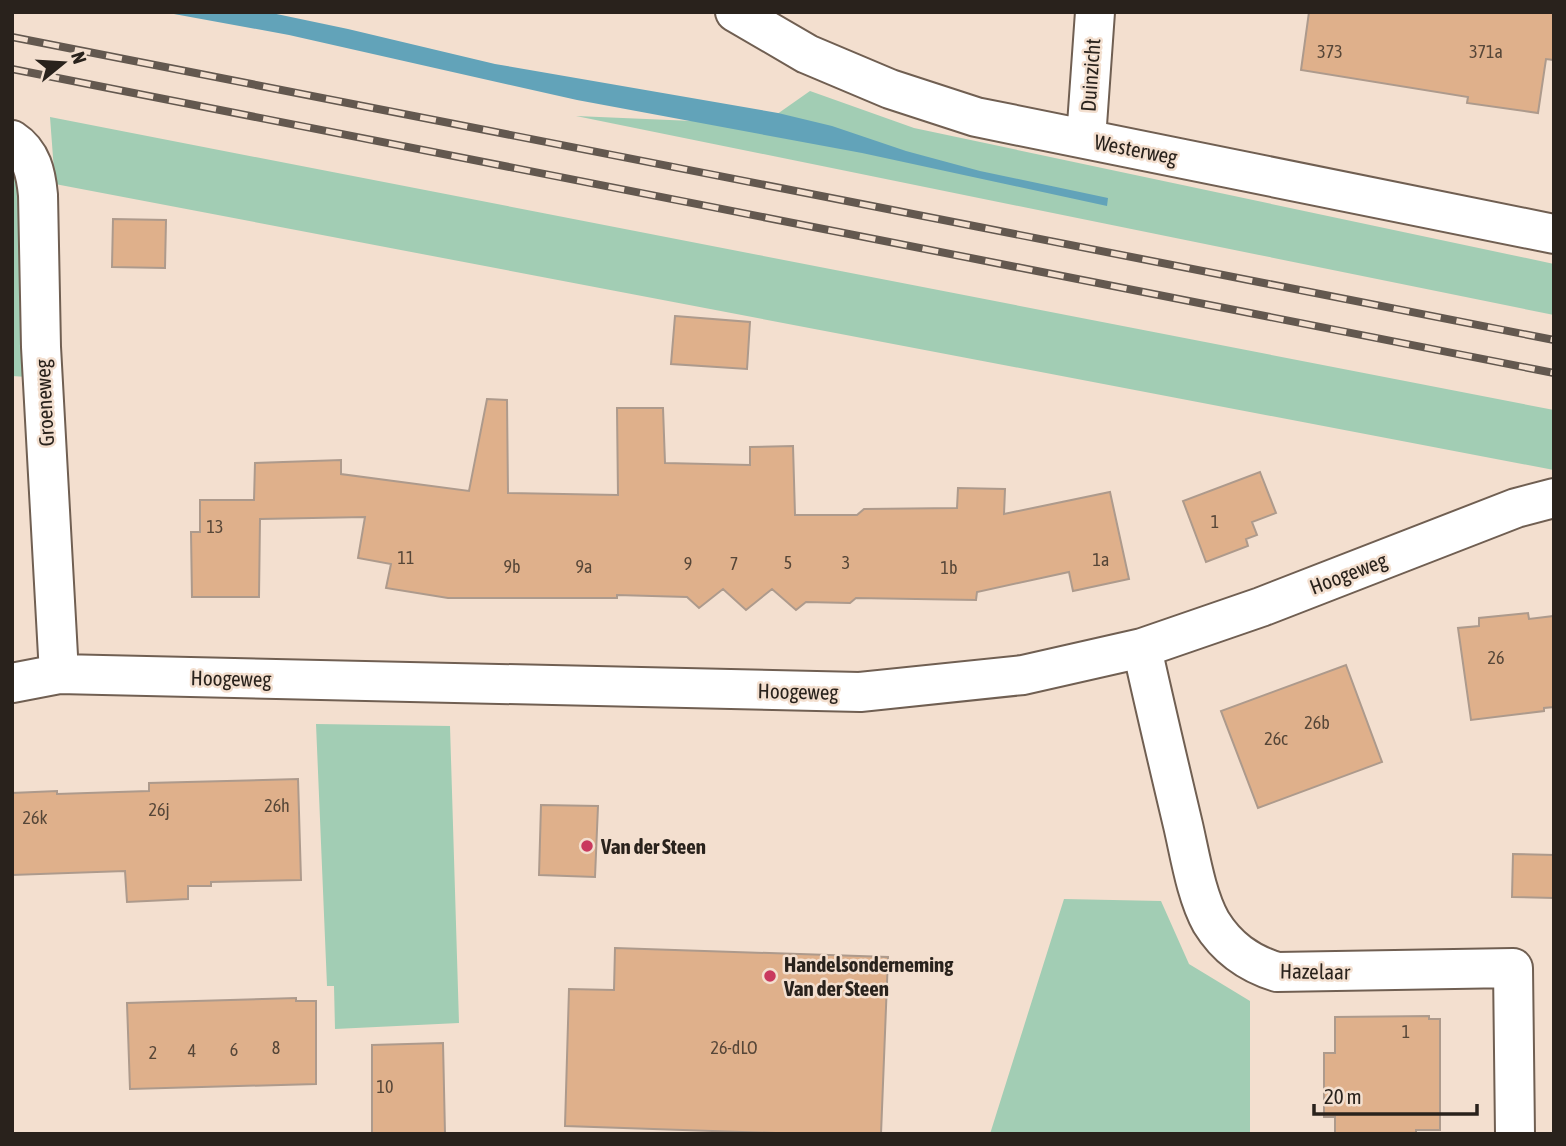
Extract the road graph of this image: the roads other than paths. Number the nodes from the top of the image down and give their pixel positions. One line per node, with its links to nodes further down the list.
1 (735, 12): 3 (street, Westerweg)
2 (1095, 12): 3 (street, Duinzicht)
3 (1086, 139): 5 (street, Westerweg)
4 (12, 141): 8 (street, Groeneweg)
5 (1554, 234)
6 (1554, 498): 7 (street, Hoogeweg)
7 (1142, 648): 8 (street, Hoogeweg); 10 (street, Hazelaar)
8 (59, 674): 9 (street, Hoogeweg)
9 (12, 683)
10 (1515, 1134)

